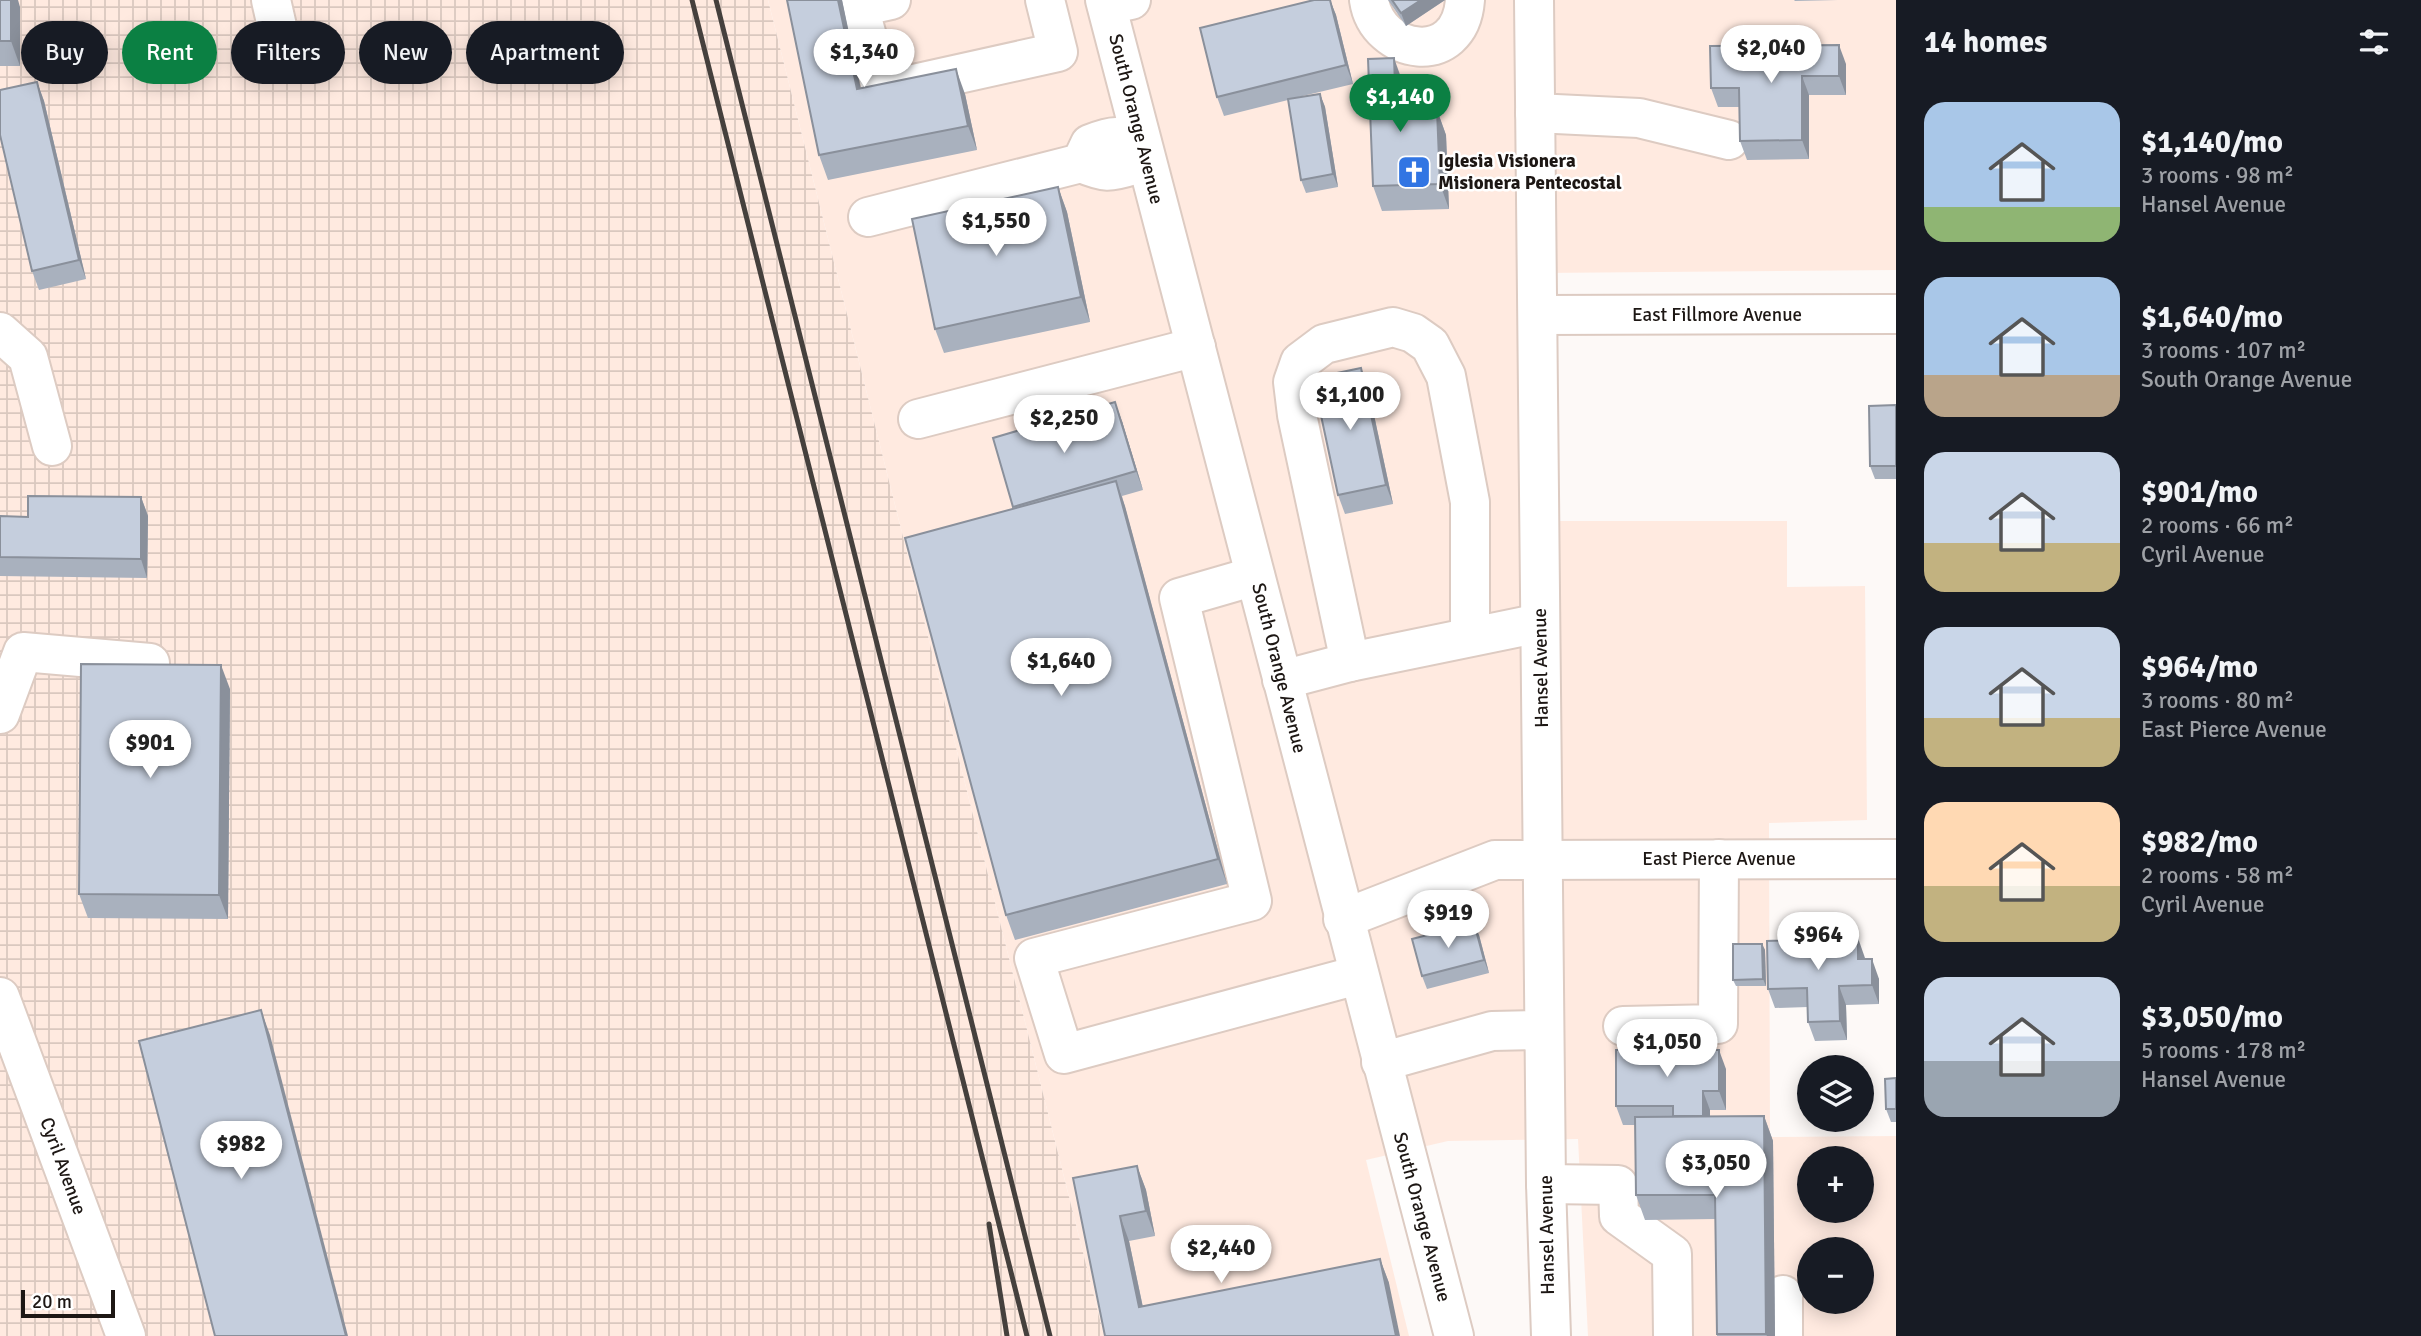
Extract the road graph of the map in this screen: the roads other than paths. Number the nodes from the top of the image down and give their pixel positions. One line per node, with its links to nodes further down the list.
1 (271, 0): 8 (main road)
2 (891, 0): 3 (main road)
3 (1045, 0)
4 (1369, 0): 5 (main road)
5 (1465, 0)
6 (1534, 0): 9 (main road, Hansel Avenue)
7 (1114, 2): 11 (main road, South Orange Avenue)
8 (276, 21)
9 (1535, 113): 10 (main road); 14 (main road, Hansel Avenue)
10 (1729, 140)
11 (1142, 144): 12 (main road); 16 (main road, South Orange Avenue)
12 (868, 217)
13 (1896, 314): 14 (main road, East Fillmore Avenue)
14 (1538, 315): 20 (main road, Hansel Avenue)
15 (0, 332): 18 (main road)
16 (1196, 347): 17 (main road); 19 (main road, South Orange Avenue)
17 (918, 419)
18 (52, 446)
19 (1255, 576): 24 (main road, South Orange Avenue); 30 (main road)
20 (1540, 623): 21 (main road); 28 (main road, Hansel Avenue)
21 (1470, 636): 22 (main road); 22 (main road)
22 (1350, 662): 24 (main road)
23 (150, 663): 25 (main road)
24 (1282, 680): 29 (main road, South Orange Avenue)
25 (0, 714)
26 (1719, 859): 27 (main road, East Pierce Avenue); 28 (main road, East Pierce Avenue); 32 (main road)
27 (1896, 859)
28 (1542, 860): 29 (main road, East Pierce Avenue); 33 (main road, Hansel Avenue)
29 (1343, 919): 30 (main road, South Orange Avenue)
30 (1358, 975): 34 (main road, South Orange Avenue)
31 (0, 997): 37 (main road, Cyril Avenue)
32 (1623, 1026)
33 (1544, 1030): 34 (main road); 35 (main road, Hansel Avenue)
34 (1381, 1062): 38 (main road, South Orange Avenue)
35 (1546, 1184): 39 (main road, Hansel Avenue); 40 (main road)
36 (1783, 1295): 41 (main road)
37 (126, 1336)
38 (1454, 1336)
39 (1550, 1336)
40 (1673, 1336)
41 (1783, 1336)

